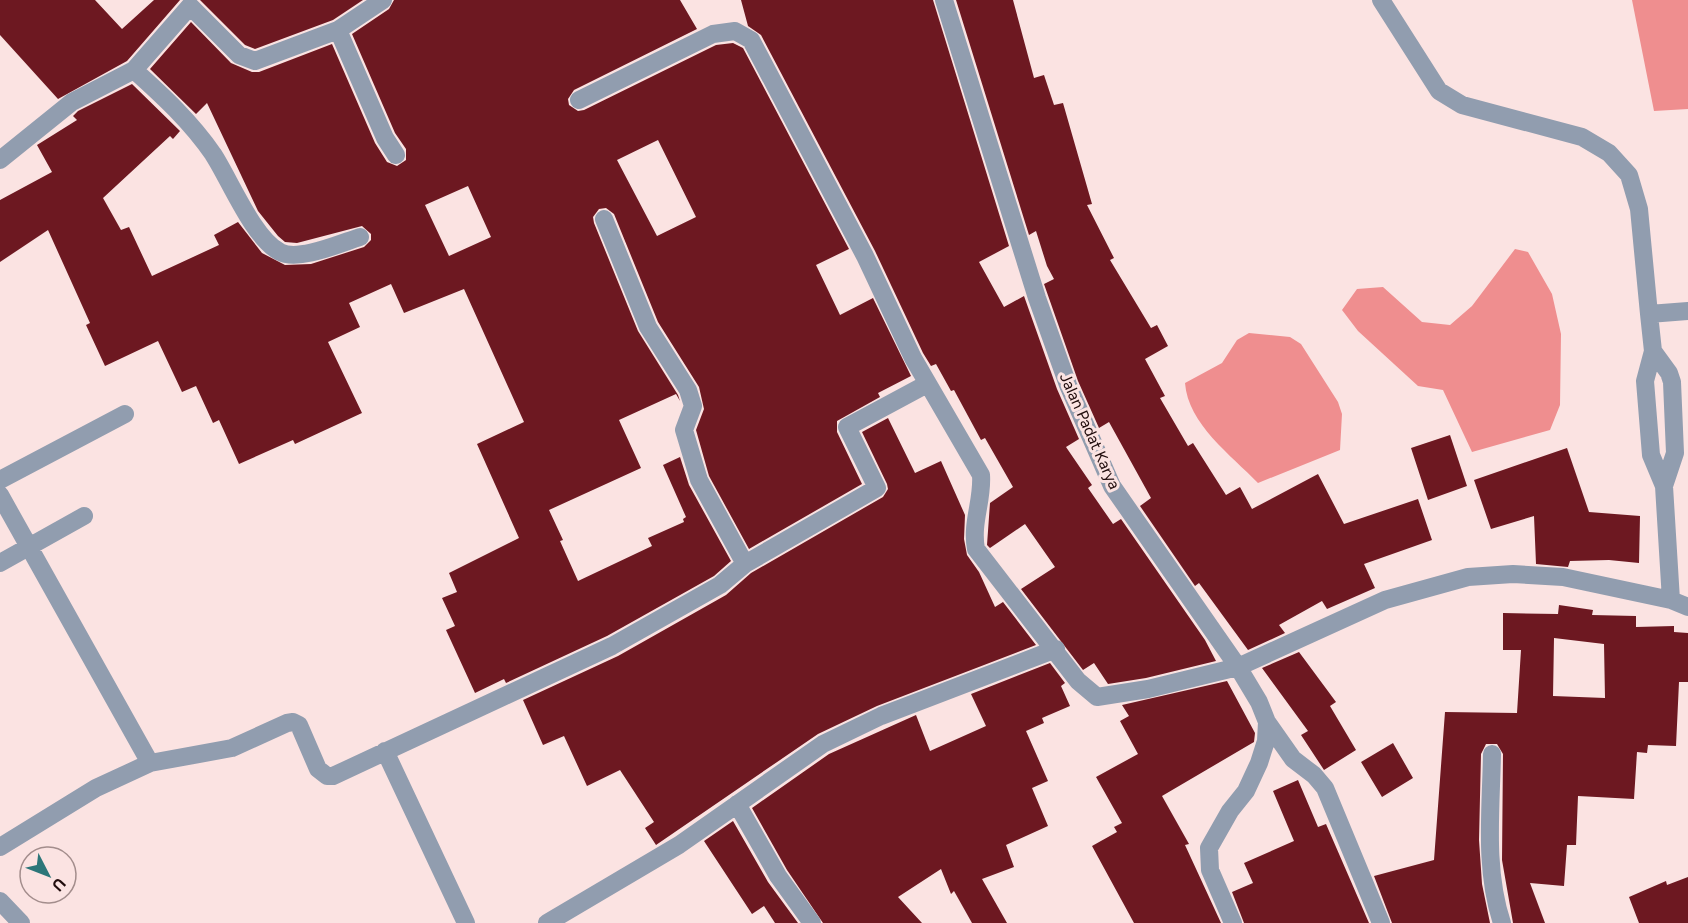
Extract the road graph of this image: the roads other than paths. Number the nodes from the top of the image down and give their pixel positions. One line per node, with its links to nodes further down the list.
1 (383, 0): 5 (street)
2 (944, 0): 27 (street, Jalan Padat Karya)
3 (1381, 0): 13 (street)
4 (187, 3): 5 (street); 6 (street)
5 (338, 30): 8 (street)
6 (134, 70): 9 (street); 11 (street)
7 (579, 100): 15 (street)
8 (396, 155)
9 (0, 160)
10 (604, 219): 23 (street)
11 (360, 237)
12 (1688, 311): 13 (street)
13 (1649, 314): 14 (street)
14 (1653, 351): 18 (street); 18 (street)
15 (927, 384): 23 (street); 26 (street)
16 (125, 414): 17 (street)
17 (0, 480)
18 (1664, 486): 24 (street)
19 (0, 495): 21 (street)
20 (84, 516): 21 (street)
21 (28, 548): 22 (street); 31 (street)
22 (0, 563)
23 (745, 564): 29 (street)
24 (1671, 600): 25 (street); 27 (street)
25 (1688, 607)
26 (1056, 649): 27 (street); 32 (street)
27 (1238, 667): 28 (street, Jalan Padat Karya)
28 (1267, 723): 39 (street); 40 (street, Jalan Padat Karya)
29 (385, 751): 31 (street); 36 (street)
30 (1492, 754): 41 (street)
31 (150, 763): 33 (street)
32 (737, 804): 37 (street); 38 (street)
33 (0, 847)
34 (0, 901): 35 (street)
35 (21, 923)
36 (466, 923)
37 (547, 923)
38 (812, 923)
39 (1233, 923)
40 (1382, 923)
41 (1502, 923)

